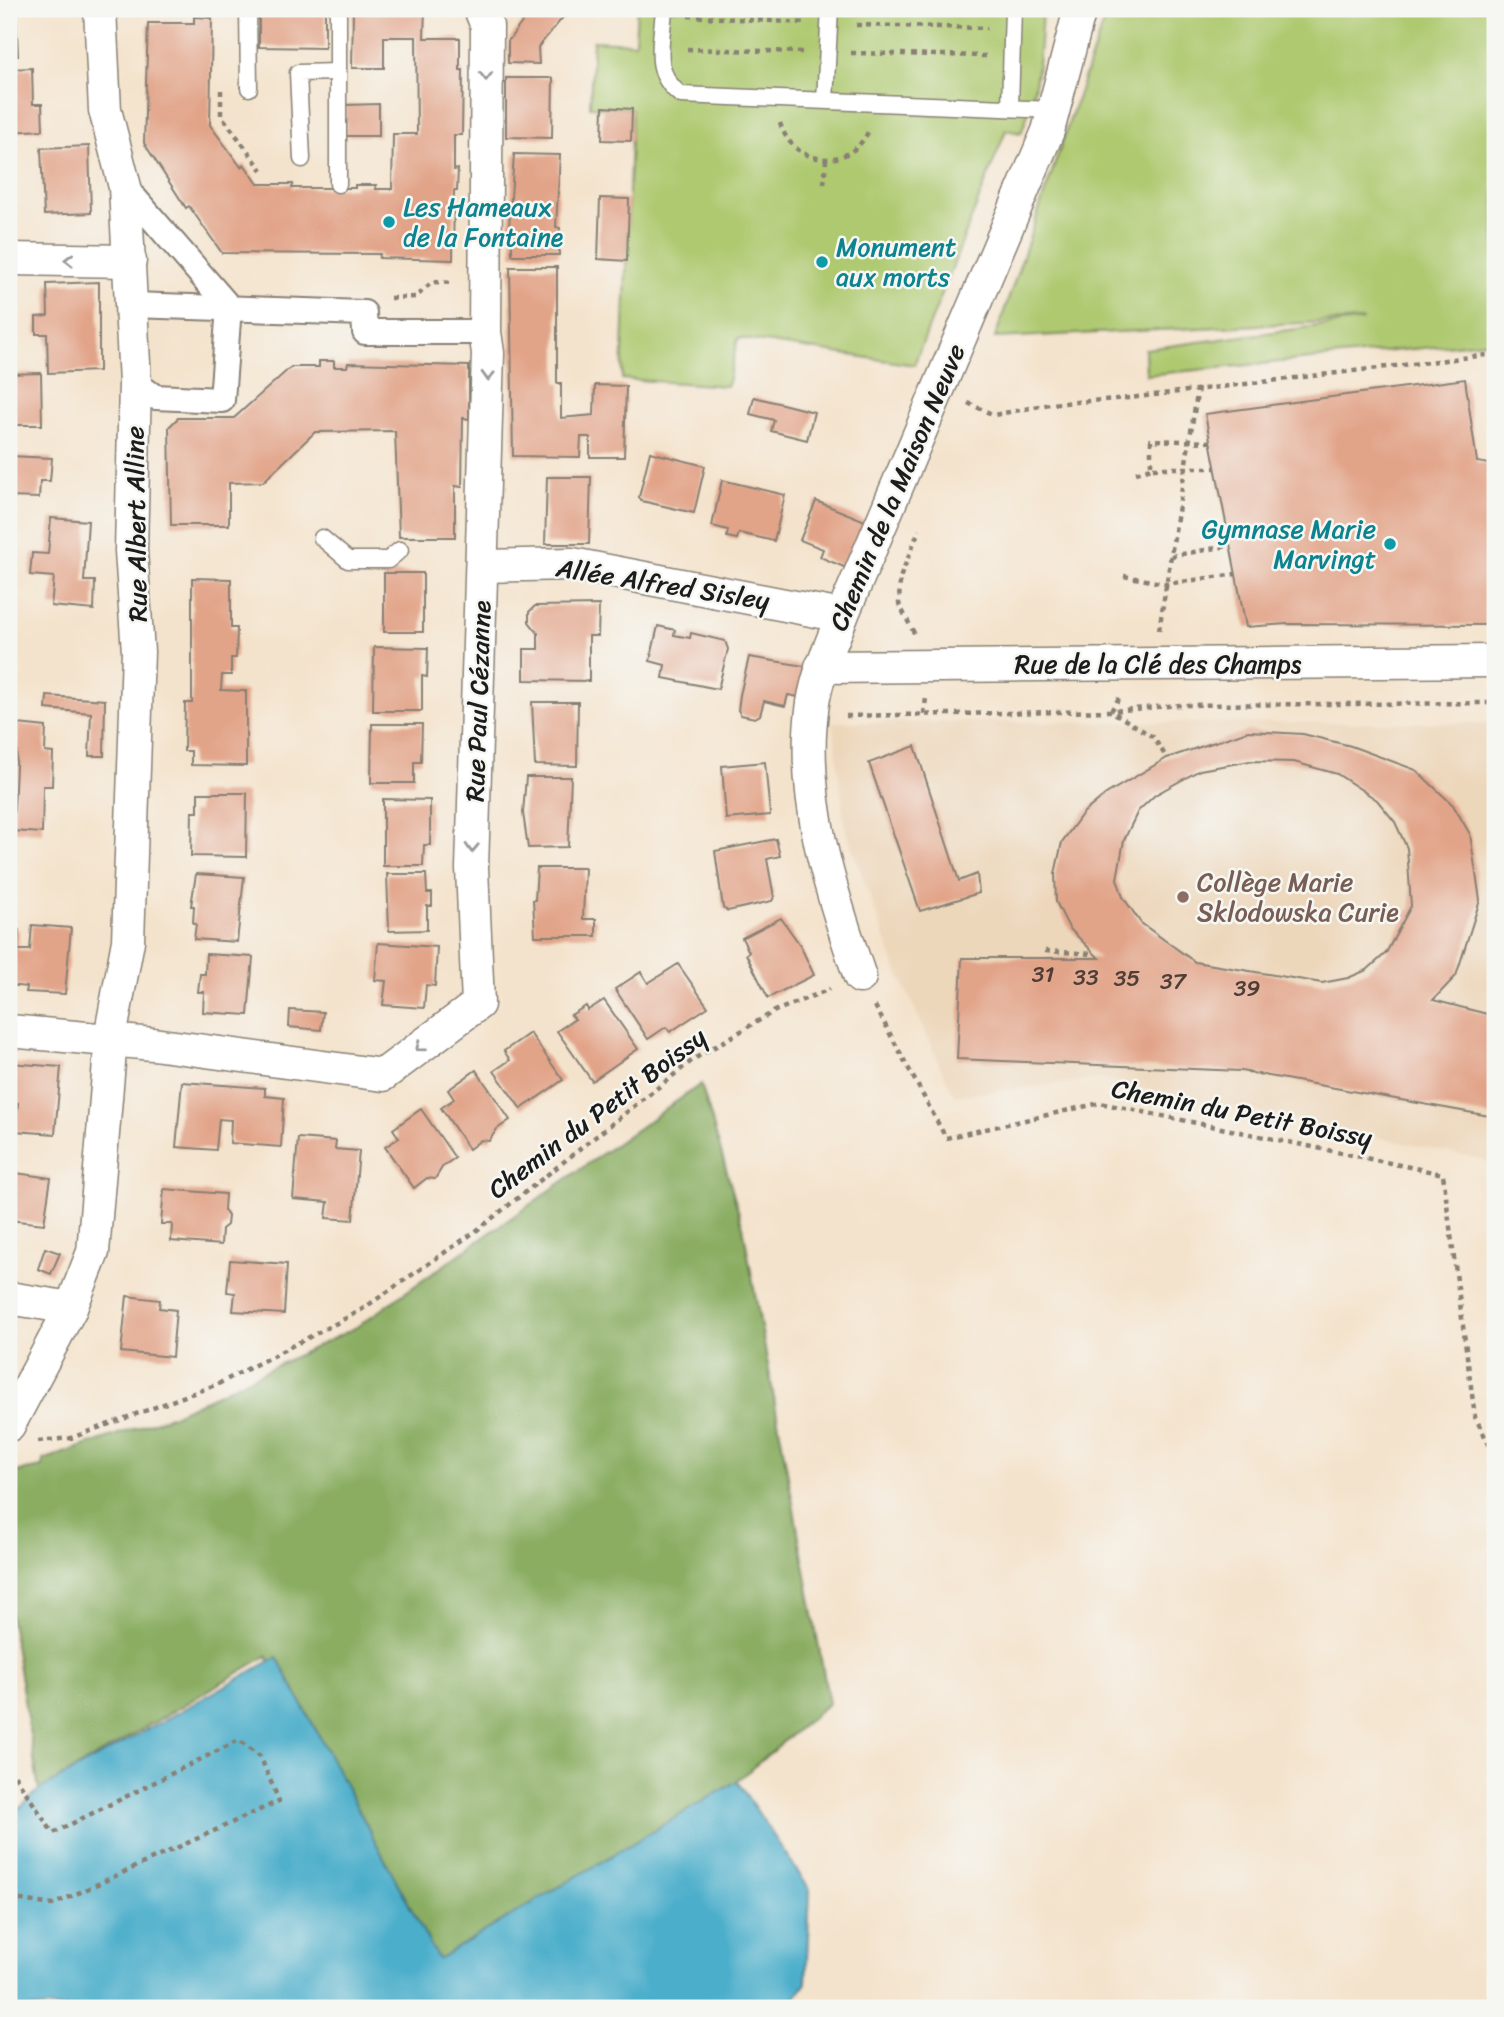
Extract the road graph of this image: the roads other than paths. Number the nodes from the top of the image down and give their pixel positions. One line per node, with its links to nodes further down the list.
1 (100, 9): 16 (street, Rue Albert Alline)
2 (248, 9): 10 (lane)
3 (338, 9): 9 (lane)
4 (664, 9): 11 (lane)
5 (830, 9): 11 (lane)
6 (1013, 9): 12 (lane)
7 (1080, 9): 13 (street, Chemin de la Maison Neuve)
8 (490, 15): 21 (street, Rue Paul Cézanne, one-way to 21)
9 (338, 72): 14 (lane); 15 (lane)
10 (249, 88)
11 (825, 100): 12 (lane)
12 (1010, 107): 13 (lane)
13 (1054, 110): 26 (street, Chemin de la Maison Neuve)
14 (302, 159)
15 (338, 184)
16 (125, 187): 18 (street, Rue Albert Alline); 20 (street)
17 (9, 259): 18 (street, one-way to 17)
18 (130, 261): 19 (street, Rue Albert Alline)
19 (132, 304): 20 (street); 22 (street, Rue Albert Alline)
20 (229, 307): 21 (street); 22 (street)
21 (485, 332): 25 (street, Rue Paul Cézanne, one-way to 25)
22 (135, 383): 31 (street, Rue Albert Alline)
23 (322, 538): 24 (lane)
24 (400, 550)
25 (483, 566): 26 (street, Allée Alfred Sisley); 31 (street, Rue Paul Cézanne, one-way to 31)
26 (842, 616): 28 (street, Chemin de la Maison Neuve)
27 (1495, 661): 28 (street, Rue de la Clé des Champs)
28 (821, 667): 29 (street, Chemin de la Maison Neuve)
29 (860, 977)
30 (9, 1031): 31 (street)
31 (111, 1040): 33 (street, Rue Albert Alline)
32 (9, 1298): 33 (street)
33 (71, 1308): 34 (street, Rue Albert Alline)
34 (21, 1433)

